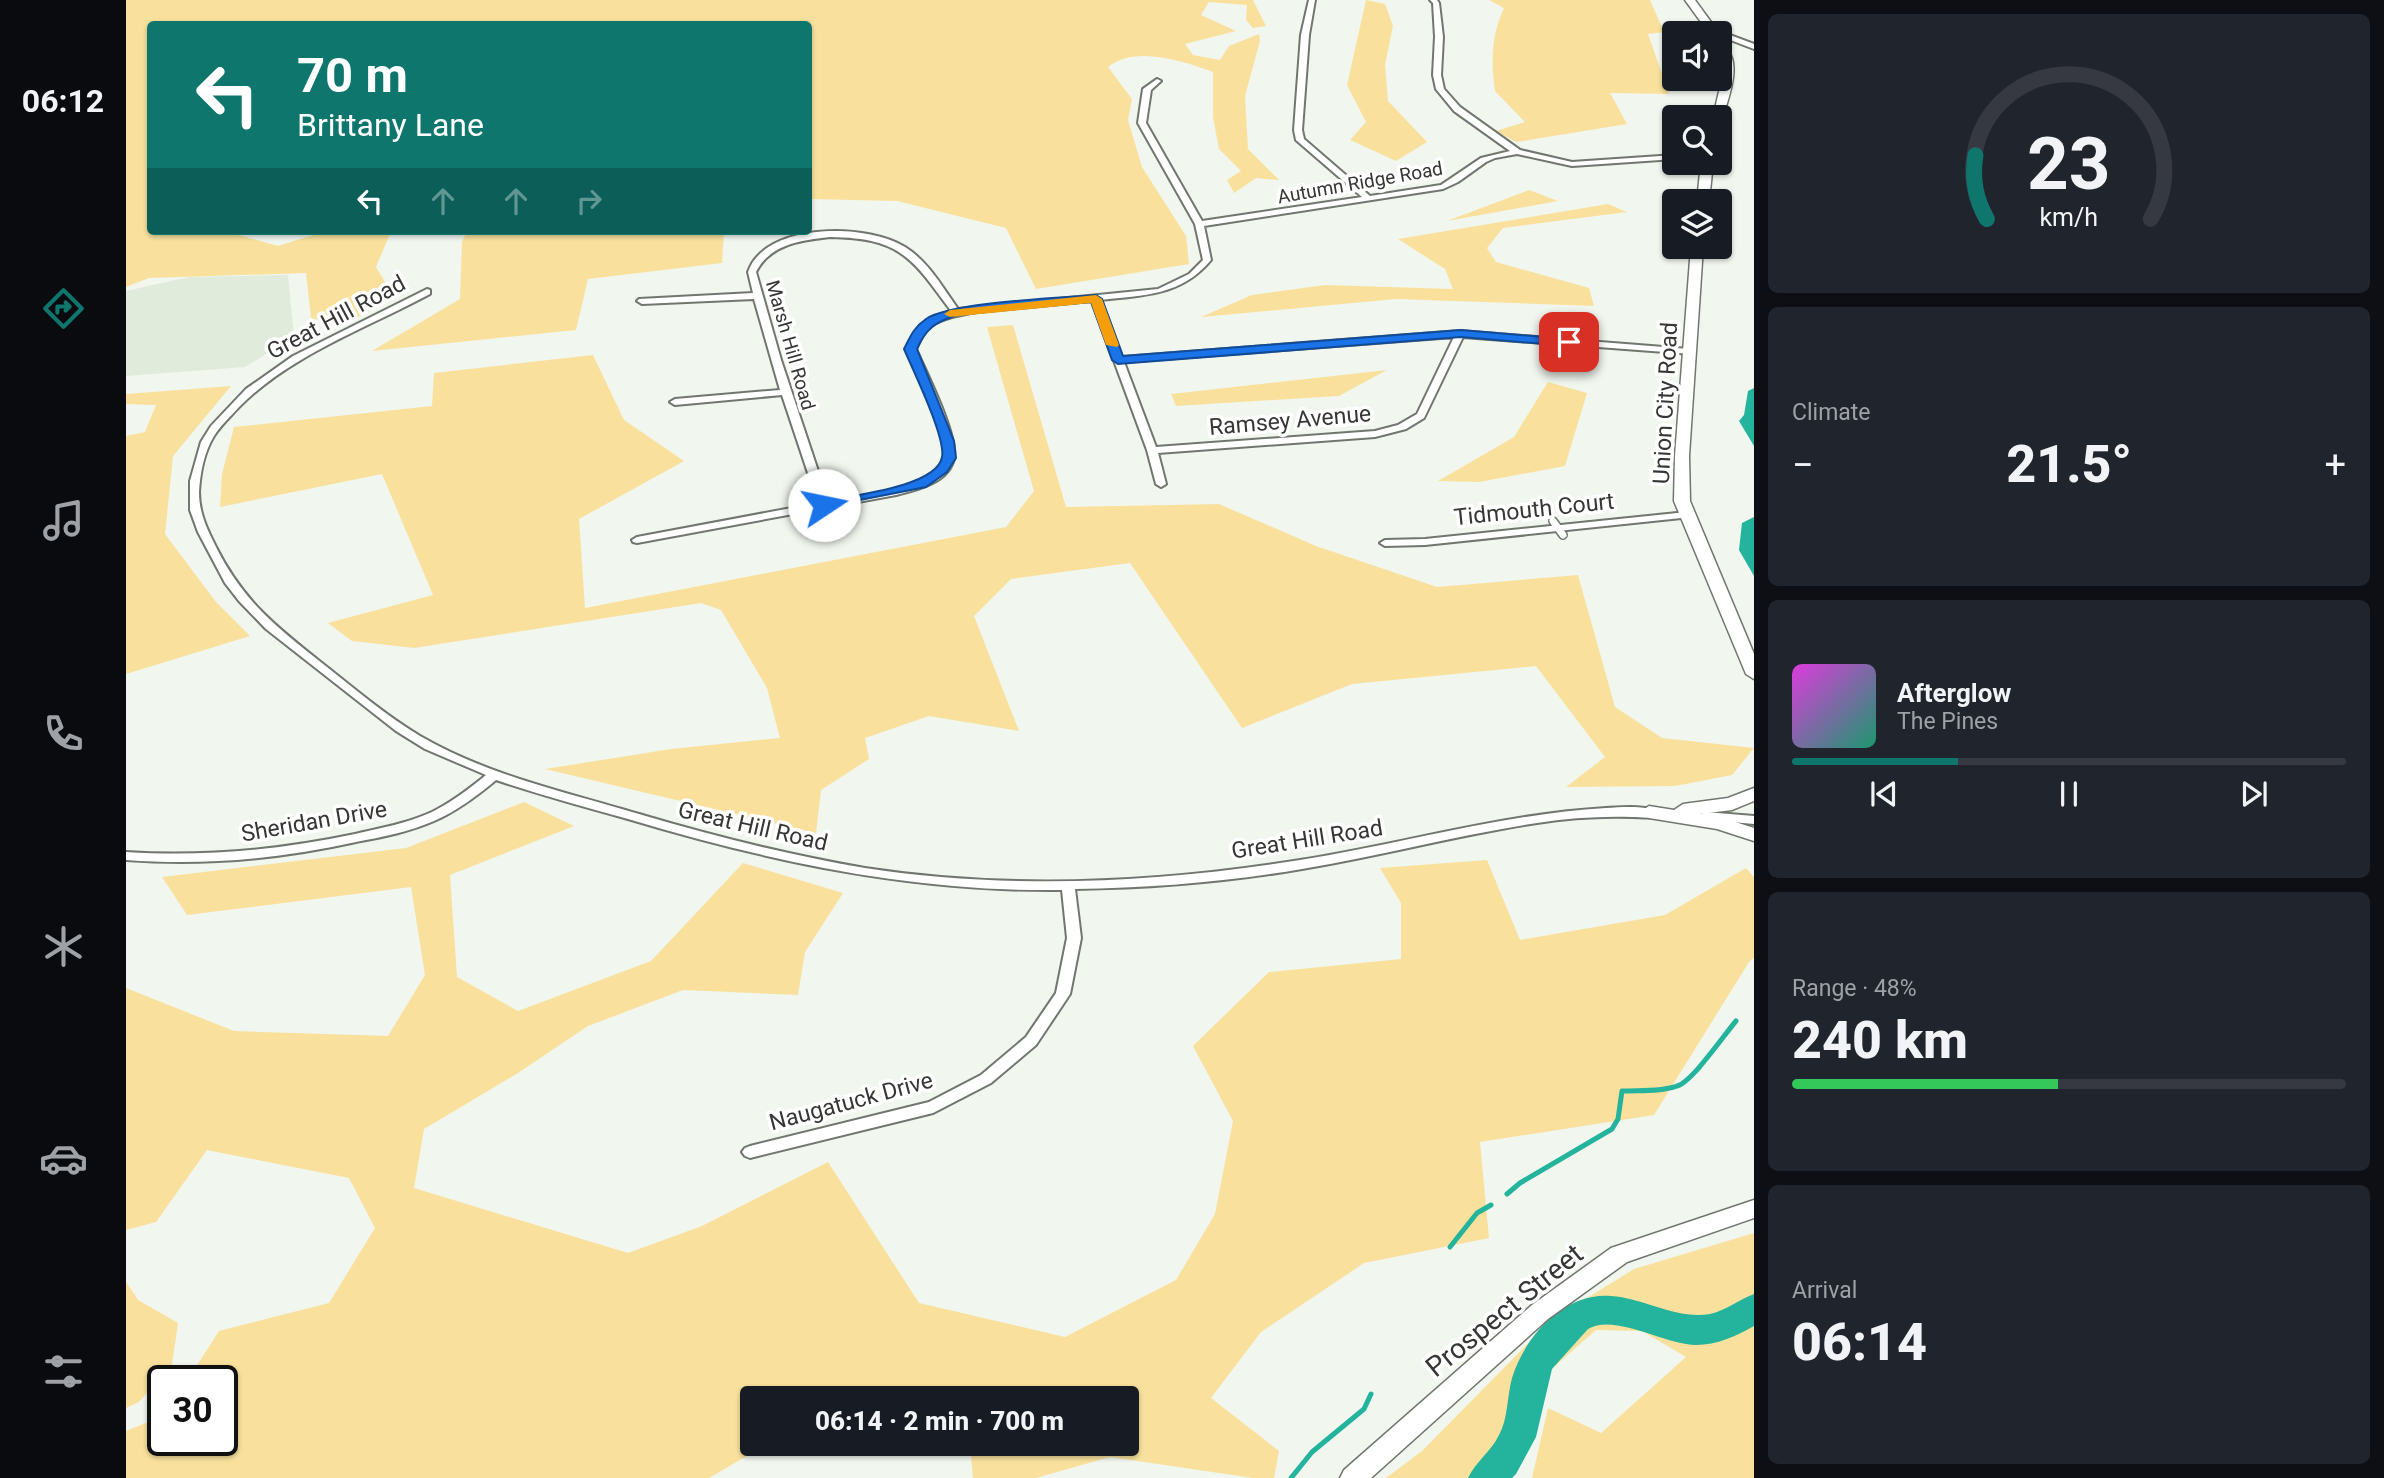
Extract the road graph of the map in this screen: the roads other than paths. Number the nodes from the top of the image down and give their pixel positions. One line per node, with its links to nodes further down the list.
1 (1312, 0): 10 (street)
2 (1433, 0): 8 (street)
3 (1690, 0): 4 (main road)
4 (1705, 21)
5 (1732, 39): 6 (street)
6 (1754, 47)
7 (1157, 81): 11 (street)
8 (1517, 152): 9 (street); 10 (street, Autumn Ridge Road)
9 (1662, 158)
10 (1368, 199): 11 (street, Autumn Ridge Road)
11 (1199, 224): 15 (street)
12 (1696, 259): 19 (main road, Union City Road)
13 (427, 292): 30 (street, Great Hill Road)
14 (757, 296): 16 (street); 17 (street, Marsh Hill Road); 21 (street, Marsh Hill Road)
15 (1096, 299): 17 (street); 20 (street)
16 (642, 301)
17 (956, 312): 25 (street)
18 (1461, 334): 19 (street); 20 (street); 23 (street, Ramsey Avenue)
19 (1689, 352): 26 (main road, Union City Road)
20 (1118, 360): 23 (street)
21 (785, 392): 22 (street); 25 (street, Marsh Hill Road)
22 (676, 402)
23 (1152, 450): 24 (street)
24 (1161, 484)
25 (824, 505): 27 (street)
26 (1687, 515): 28 (street, Tidmouth Court); 29 (main road, Union City Road)
27 (637, 540)
28 (1385, 543)
29 (1754, 674)
30 (495, 774): 35 (street, Sheridan Drive); 36 (street, Great Hill Road)
31 (1754, 794): 32 (main road)
32 (1649, 812): 33 (street, Great Hill Road); 34 (main road); 36 (street, Great Hill Road)
33 (1754, 820)
34 (1754, 835)
35 (126, 856)
36 (1068, 886): 37 (street, Naugatuck Drive)
37 (750, 1152)
38 (1754, 1209): 39 (main road, Prospect Street)
39 (1353, 1478)

